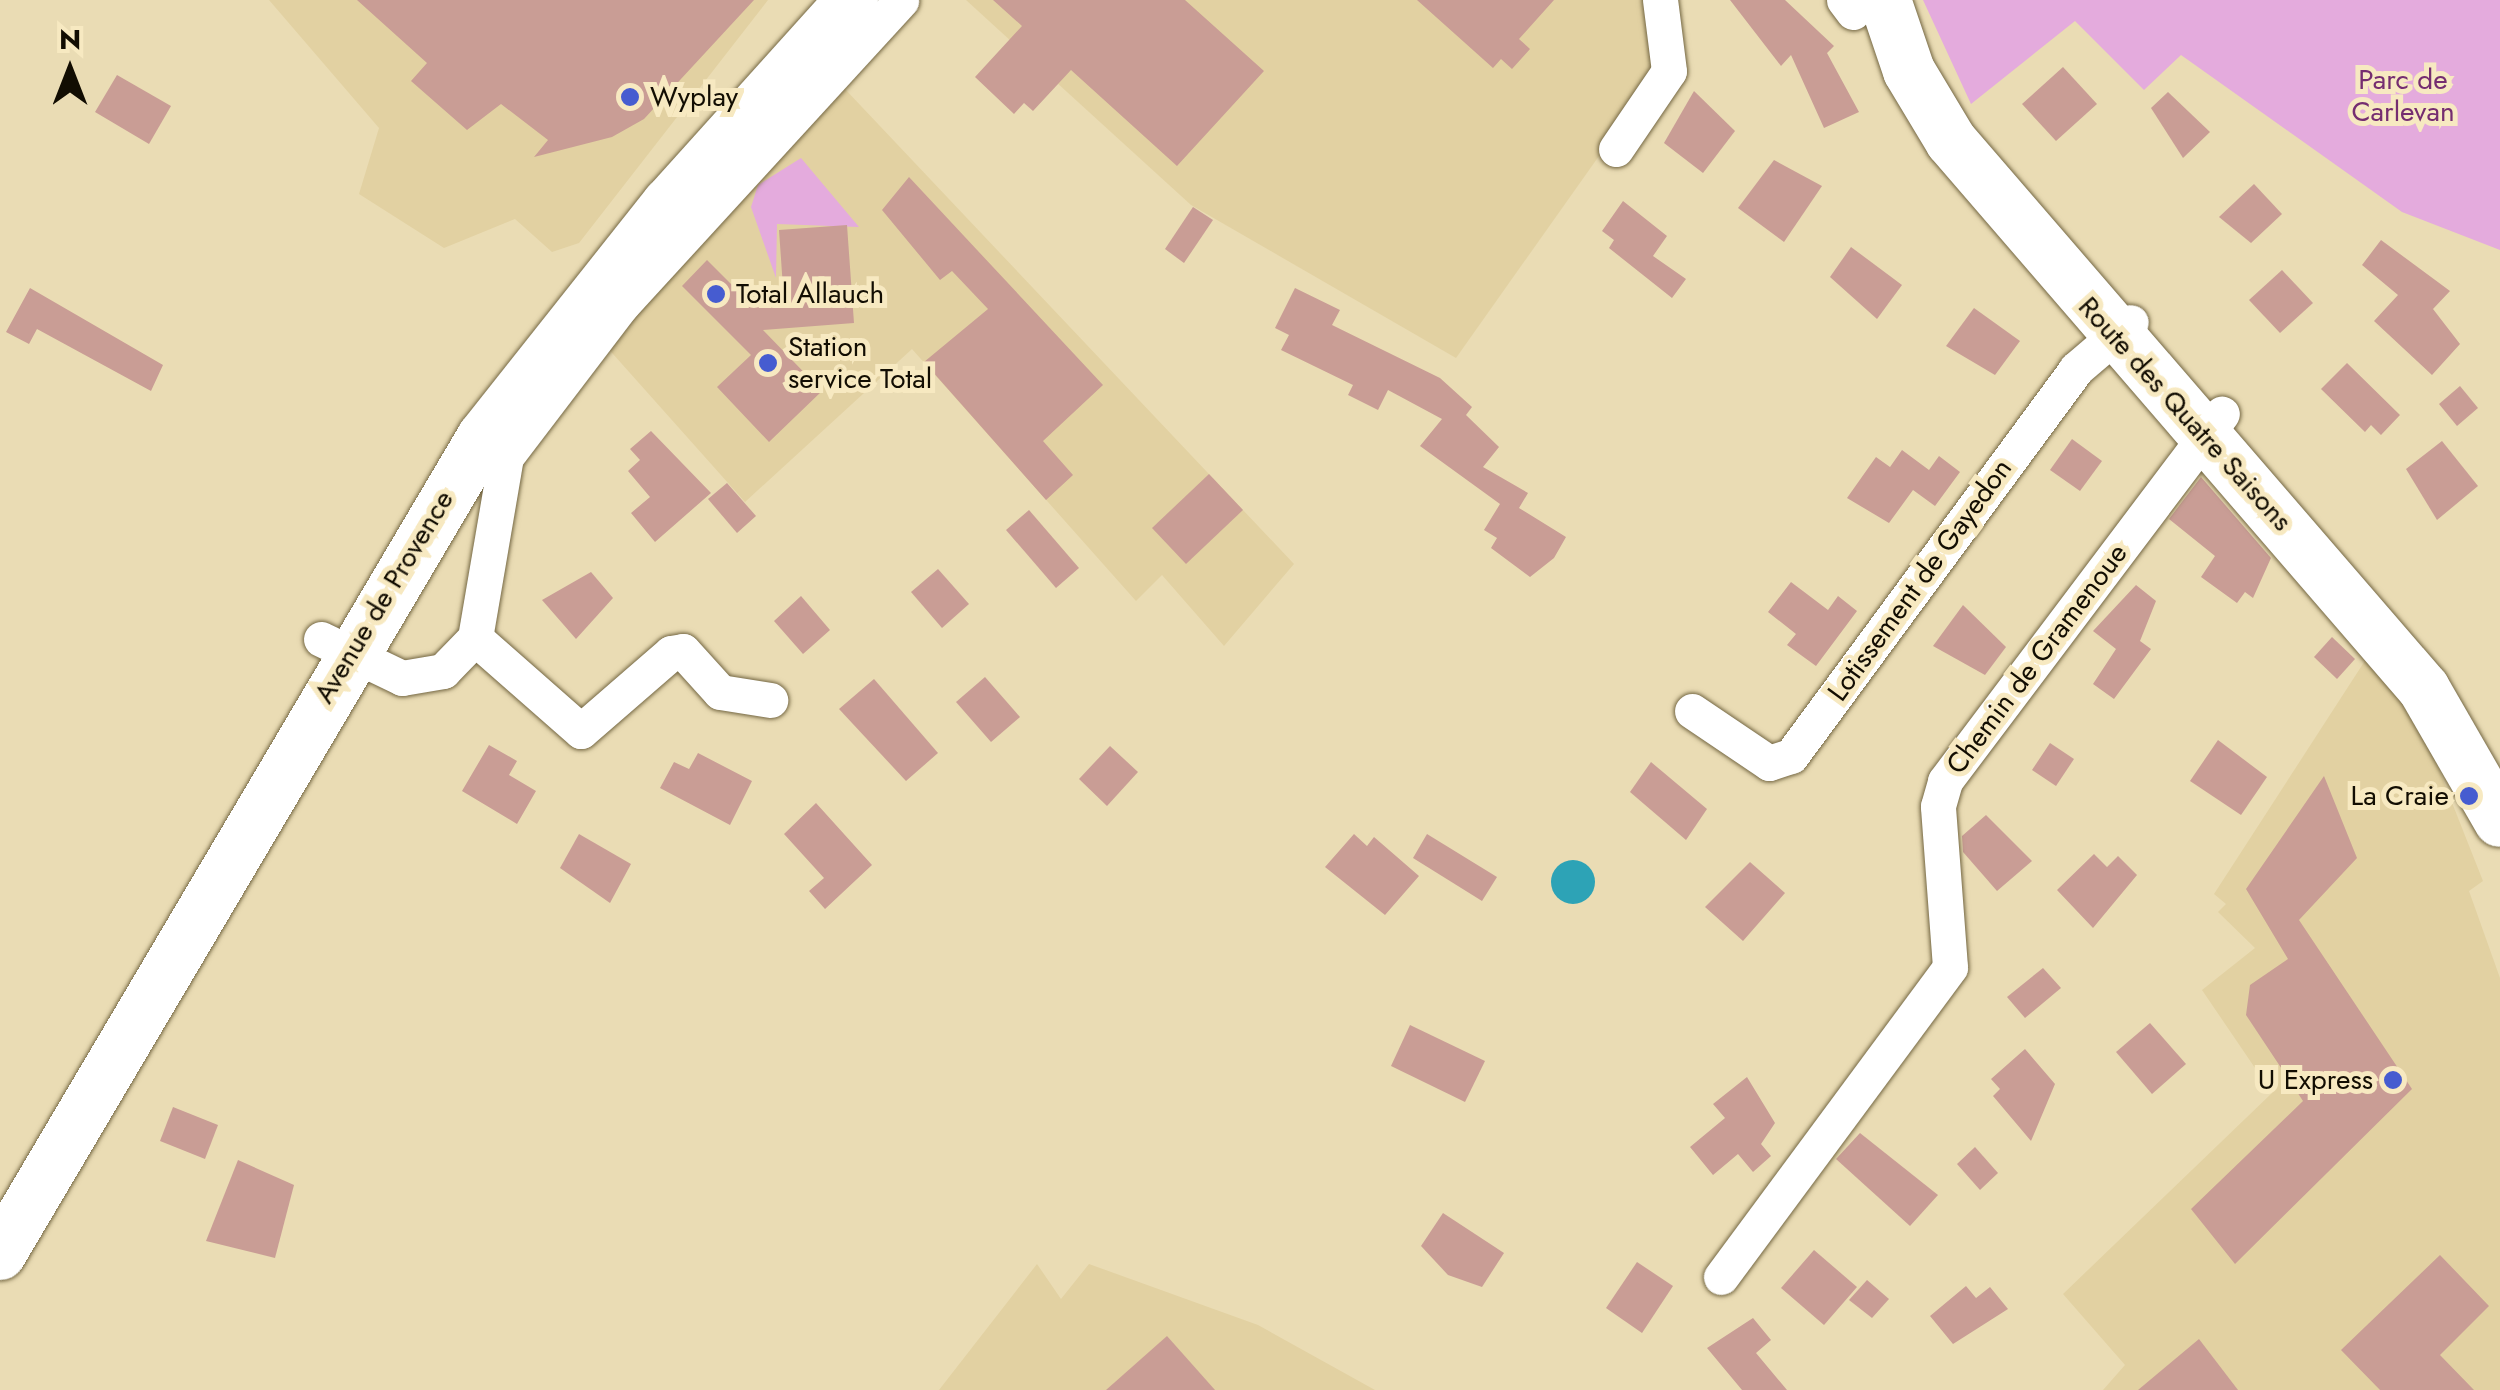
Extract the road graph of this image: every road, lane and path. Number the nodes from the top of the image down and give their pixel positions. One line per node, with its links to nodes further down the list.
1 (813, 0): 11 (main road, Avenue de Provence)
2 (852, 0): 11 (main road, Avenue de Provence)
3 (900, 0): 10 (street)
4 (1660, 0): 7 (street)
5 (1911, 0): 8 (main road, Route des Quatre Saisons)
6 (1861, 4): 8 (main road, Route des Quatre Saisons)
7 (1616, 148)
8 (2122, 329): 9 (main road, Route des Quatre Saisons); 13 (street, Lotissement de Gayedon)
9 (2212, 423): 14 (main road, Route des Quatre Saisons); 17 (street, Chemin de Gramenoue)
10 (476, 638): 11 (street); 12 (street)
11 (334, 646): 15 (main road, Avenue de Provence); 16 (main road, Avenue de Provence)
12 (770, 700)
13 (1692, 711)
14 (2498, 796)
15 (0, 1198)
16 (0, 1254)
17 (1721, 1277)

